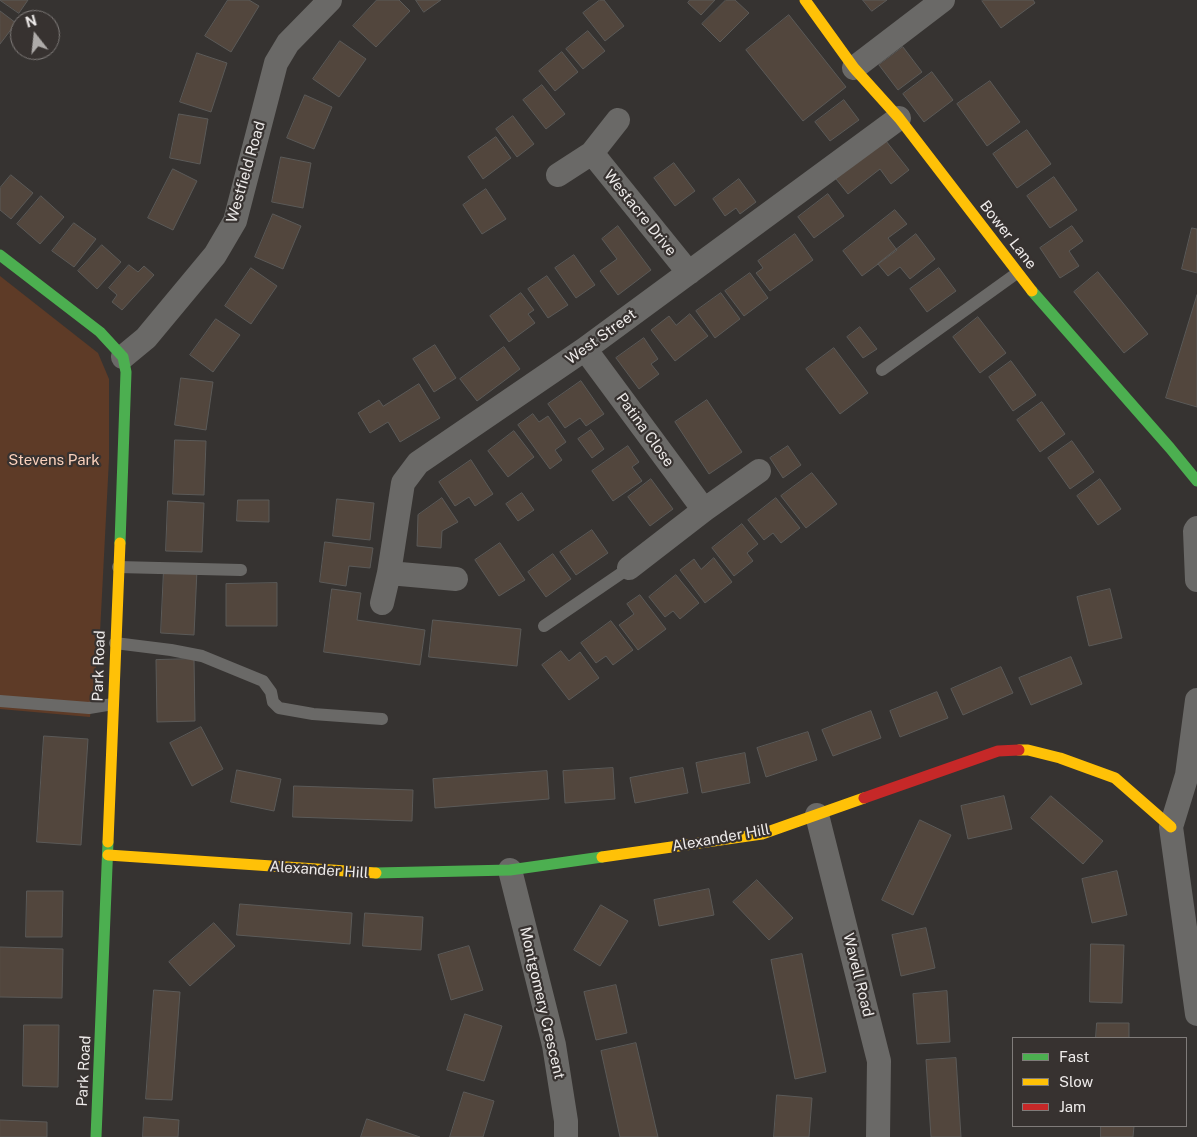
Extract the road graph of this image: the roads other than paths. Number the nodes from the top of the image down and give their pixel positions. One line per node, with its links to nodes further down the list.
1 (330, 0): 13 (street, Westfield Road)
2 (805, 0): 4 (street, Bower Lane)
3 (943, 0): 4 (street)
4 (854, 68): 5 (street, Bower Lane)
5 (899, 118): 10 (street, West Street); 11 (street, Bower Lane)
6 (618, 120): 7 (street)
7 (592, 153): 8 (street); 10 (street, Westacre Drive)
8 (558, 174)
9 (0, 255): 13 (street)
10 (688, 273): 12 (street, West Street)
11 (1018, 273): 14 (lane); 16 (street, Bower Lane)
12 (586, 349): 17 (street, Patina Close); 22 (street, West Street)
13 (123, 357): 19 (street, Park Road)
14 (882, 370)
15 (759, 471): 17 (street)
16 (1197, 481)
17 (704, 510): 20 (street)
18 (1197, 528): 24 (street)
19 (118, 567): 21 (lane); 27 (street, Park Road)
20 (629, 568): 26 (lane)
21 (242, 570)
22 (389, 573): 23 (street); 25 (street, West Street)
23 (456, 579)
24 (1197, 580)
25 (382, 603)
26 (544, 626)
27 (115, 644): 30 (street, Park Road); 31 (lane)
28 (1197, 700): 33 (street)
29 (0, 701): 30 (lane)
30 (112, 704): 34 (street, Park Road)
31 (382, 718)
32 (817, 815): 33 (street, Alexander Hill); 35 (street, Alexander Hill); 39 (street, Wavell Road)
33 (1171, 827): 36 (street)
34 (108, 855): 35 (street, Alexander Hill); 37 (street, Park Road)
35 (510, 870): 38 (street, Montgomery Crescent)
36 (1197, 1014)
37 (96, 1137)
38 (566, 1137)
39 (878, 1137)

